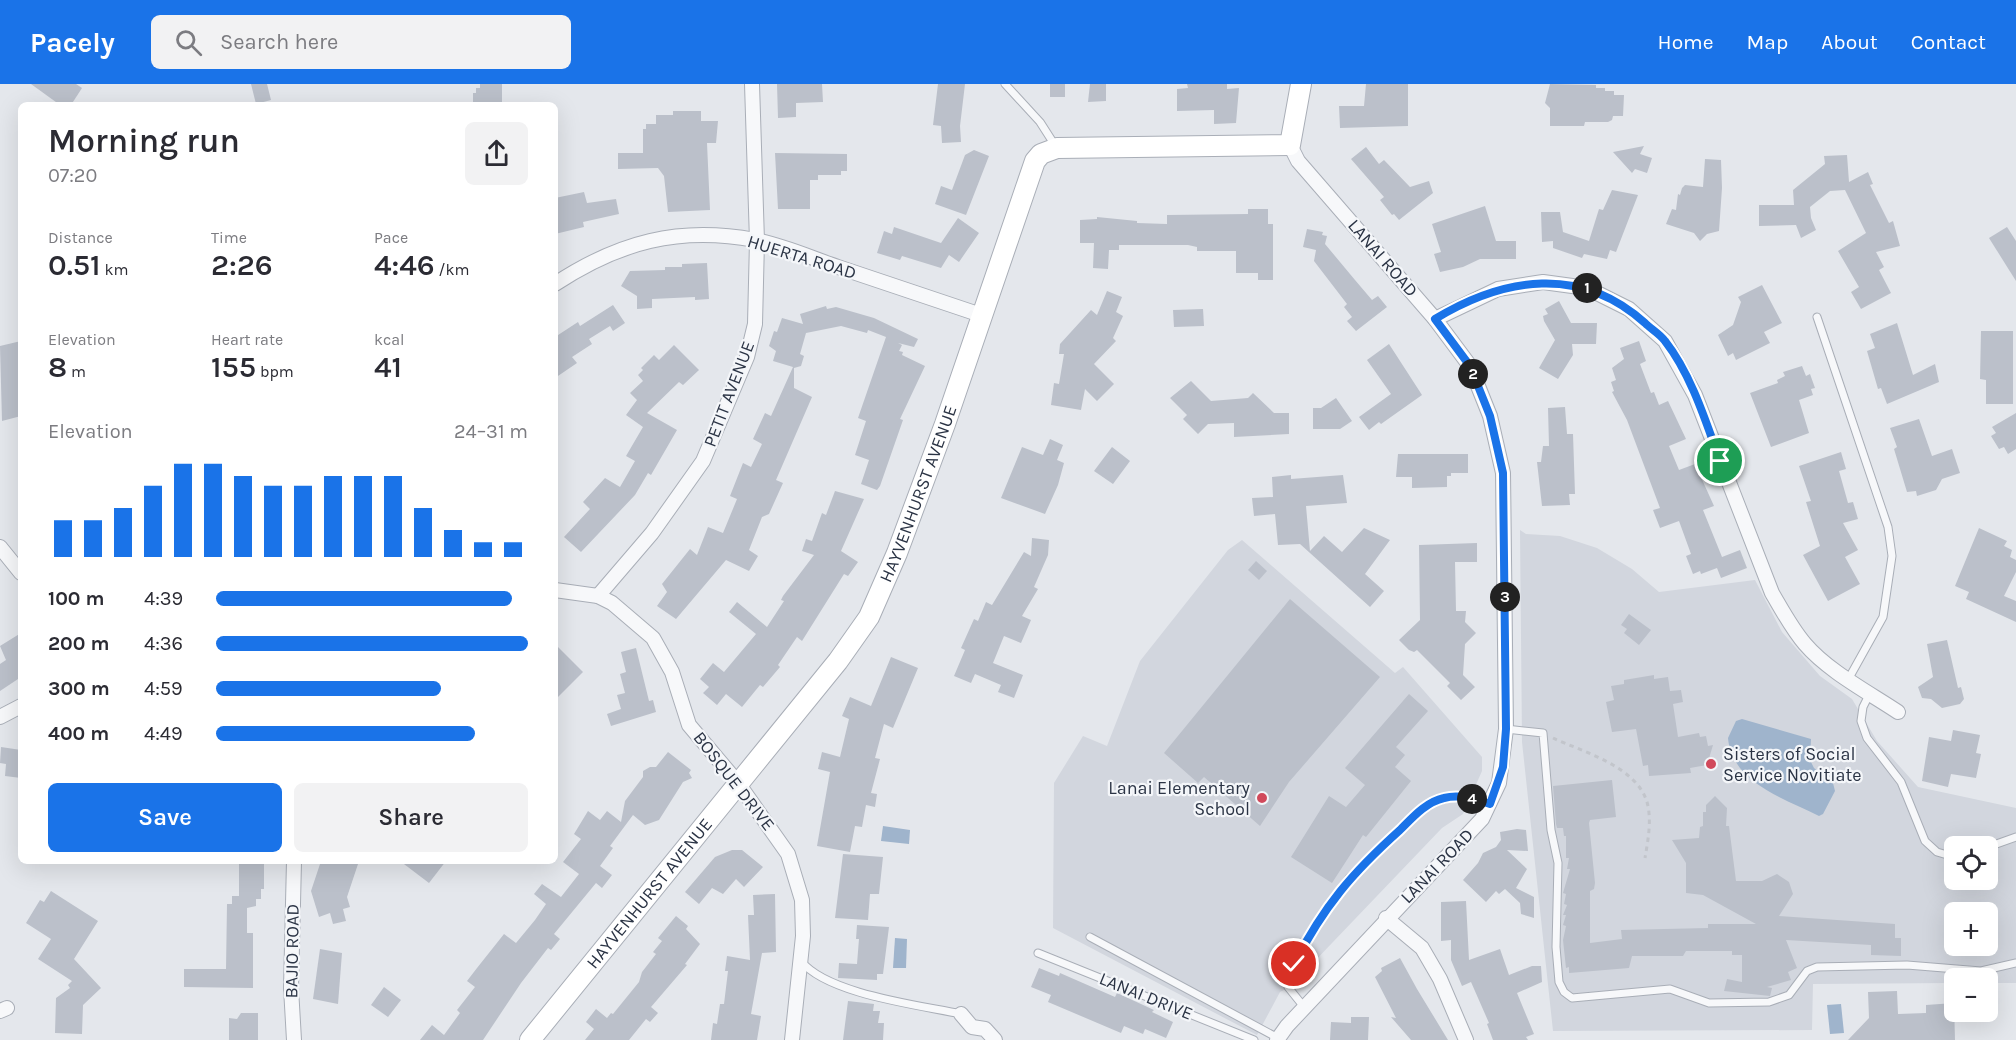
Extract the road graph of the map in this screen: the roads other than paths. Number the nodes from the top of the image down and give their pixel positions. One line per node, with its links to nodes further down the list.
1 (752, 84): 6 (street, PETIT AVENUE)
2 (1005, 84): 5 (lane)
3 (1301, 84): 4 (main road)
4 (1290, 145): 5 (main road); 10 (street, LANAI ROAD)
5 (1057, 148): 8 (main road, HAYVENHURST AVENUE)
6 (757, 241): 7 (street, HUERTA ROAD); 8 (street, HUERTA ROAD); 14 (street, PETIT AVENUE)
7 (558, 282)
8 (981, 315): 21 (main road, HAYVENHURST AVENUE)
9 (1817, 317): 15 (lane)
10 (1435, 319): 15 (street); 20 (street, LANAI ROAD)
11 (0, 547): 12 (street)
12 (18, 569)
13 (558, 590): 14 (street, BOSQUE DRIVE)
14 (597, 596): 21 (street, BOSQUE DRIVE)
15 (1849, 678): 16 (street)
16 (1870, 693): 18 (street); 25 (lane)
17 (18, 708): 19 (street)
18 (1898, 712)
19 (0, 717)
20 (1506, 729): 22 (street, LANAI ROAD); 31 (lane)
21 (738, 783): 30 (street, BOSQUE DRIVE); 37 (main road, HAYVENHURST AVENUE)
22 (1490, 804): 27 (street, LANAI ROAD); 32 (lane)
23 (2016, 837): 24 (lane)
24 (1998, 844)
25 (1944, 854)
26 (294, 864): 36 (street, BAJIO ROAD)
27 (1386, 918): 32 (street, LANAI ROAD); 41 (street)
28 (1090, 937): 35 (lane)
29 (1038, 953): 40 (lane, LANAI DRIVE)
30 (801, 961): 33 (lane); 38 (street, BOSQUE DRIVE)
31 (2016, 963)
32 (1304, 1006): 35 (street, LANAI ROAD)
33 (961, 1014): 34 (street)
34 (971, 1034): 39 (street)
35 (1278, 1039)
36 (294, 1040)
37 (530, 1040)
38 (792, 1040)
39 (995, 1040)
40 (1254, 1040)
41 (1466, 1040)

